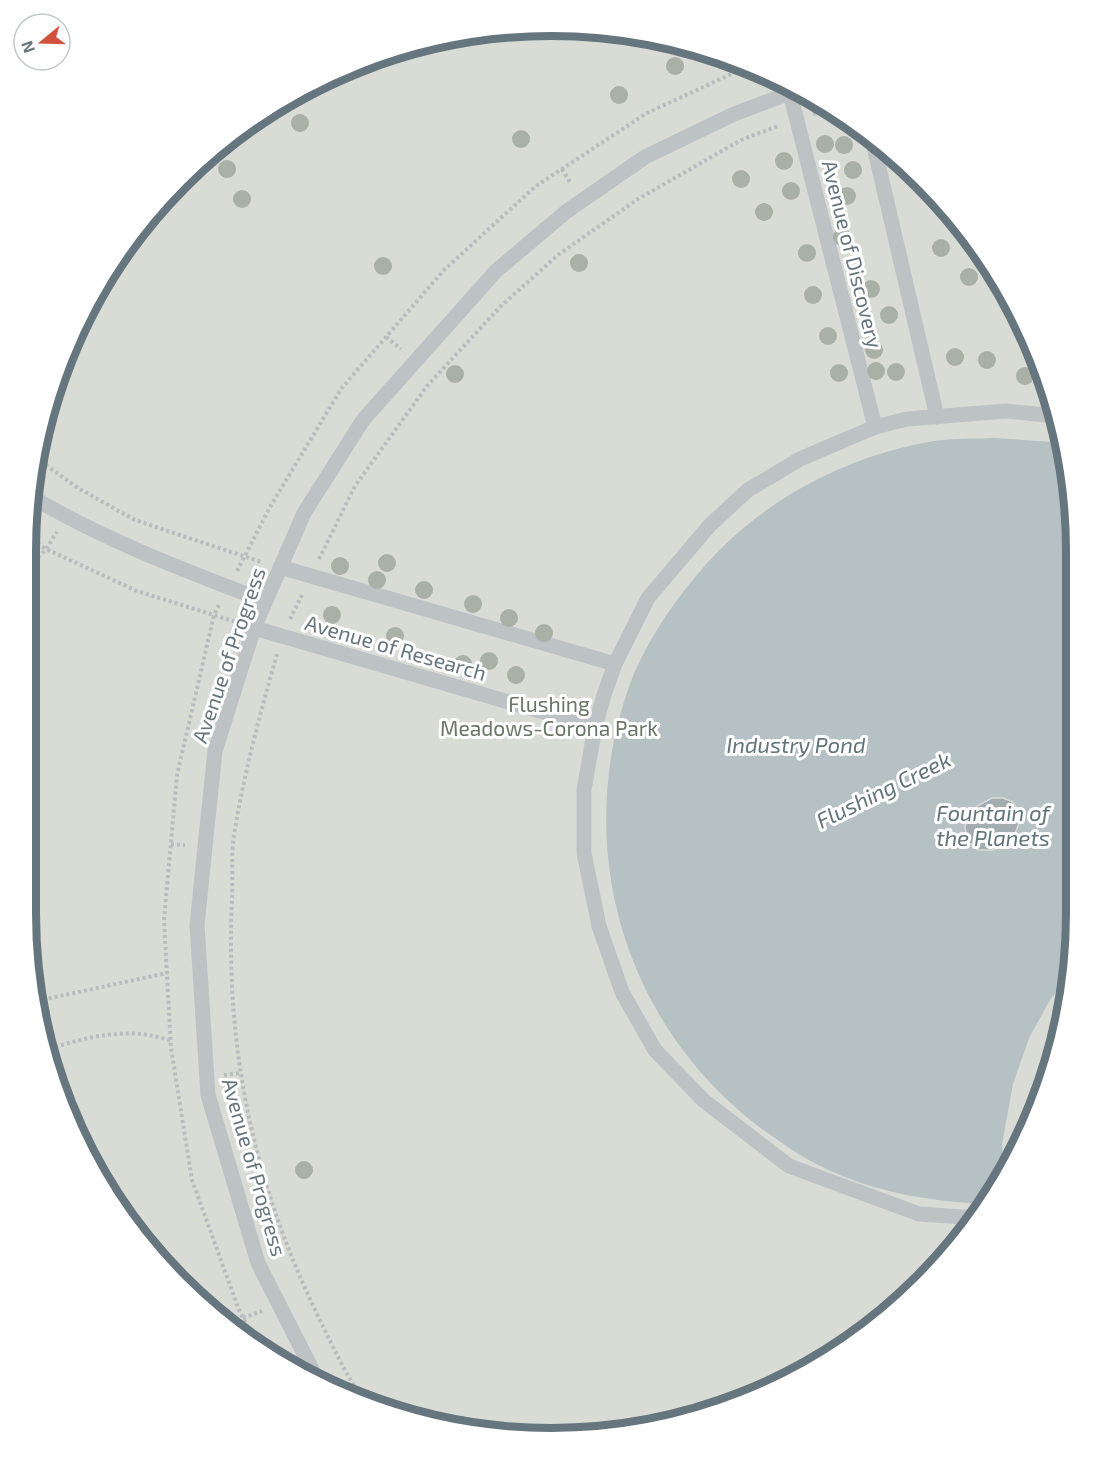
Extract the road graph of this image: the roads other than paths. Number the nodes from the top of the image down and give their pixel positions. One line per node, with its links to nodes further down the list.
1 (787, 94): 8 (street, Avenue of Progress)
2 (796, 98): 6 (street, Avenue of Discovery)
3 (875, 150): 5 (street, Avenue of Discovery)
4 (1047, 415): 5 (street)
5 (937, 417): 6 (street)
6 (875, 427): 11 (street)
7 (38, 501): 9 (street)
8 (279, 567): 9 (street, Avenue of Progress); 11 (street)
9 (265, 601): 10 (street, Avenue of Progress)
10 (254, 628): 12 (street, Avenue of Research); 14 (street, Avenue of Progress)
11 (615, 664): 12 (street)
12 (594, 727): 13 (street)
13 (967, 1217)
14 (312, 1369)

